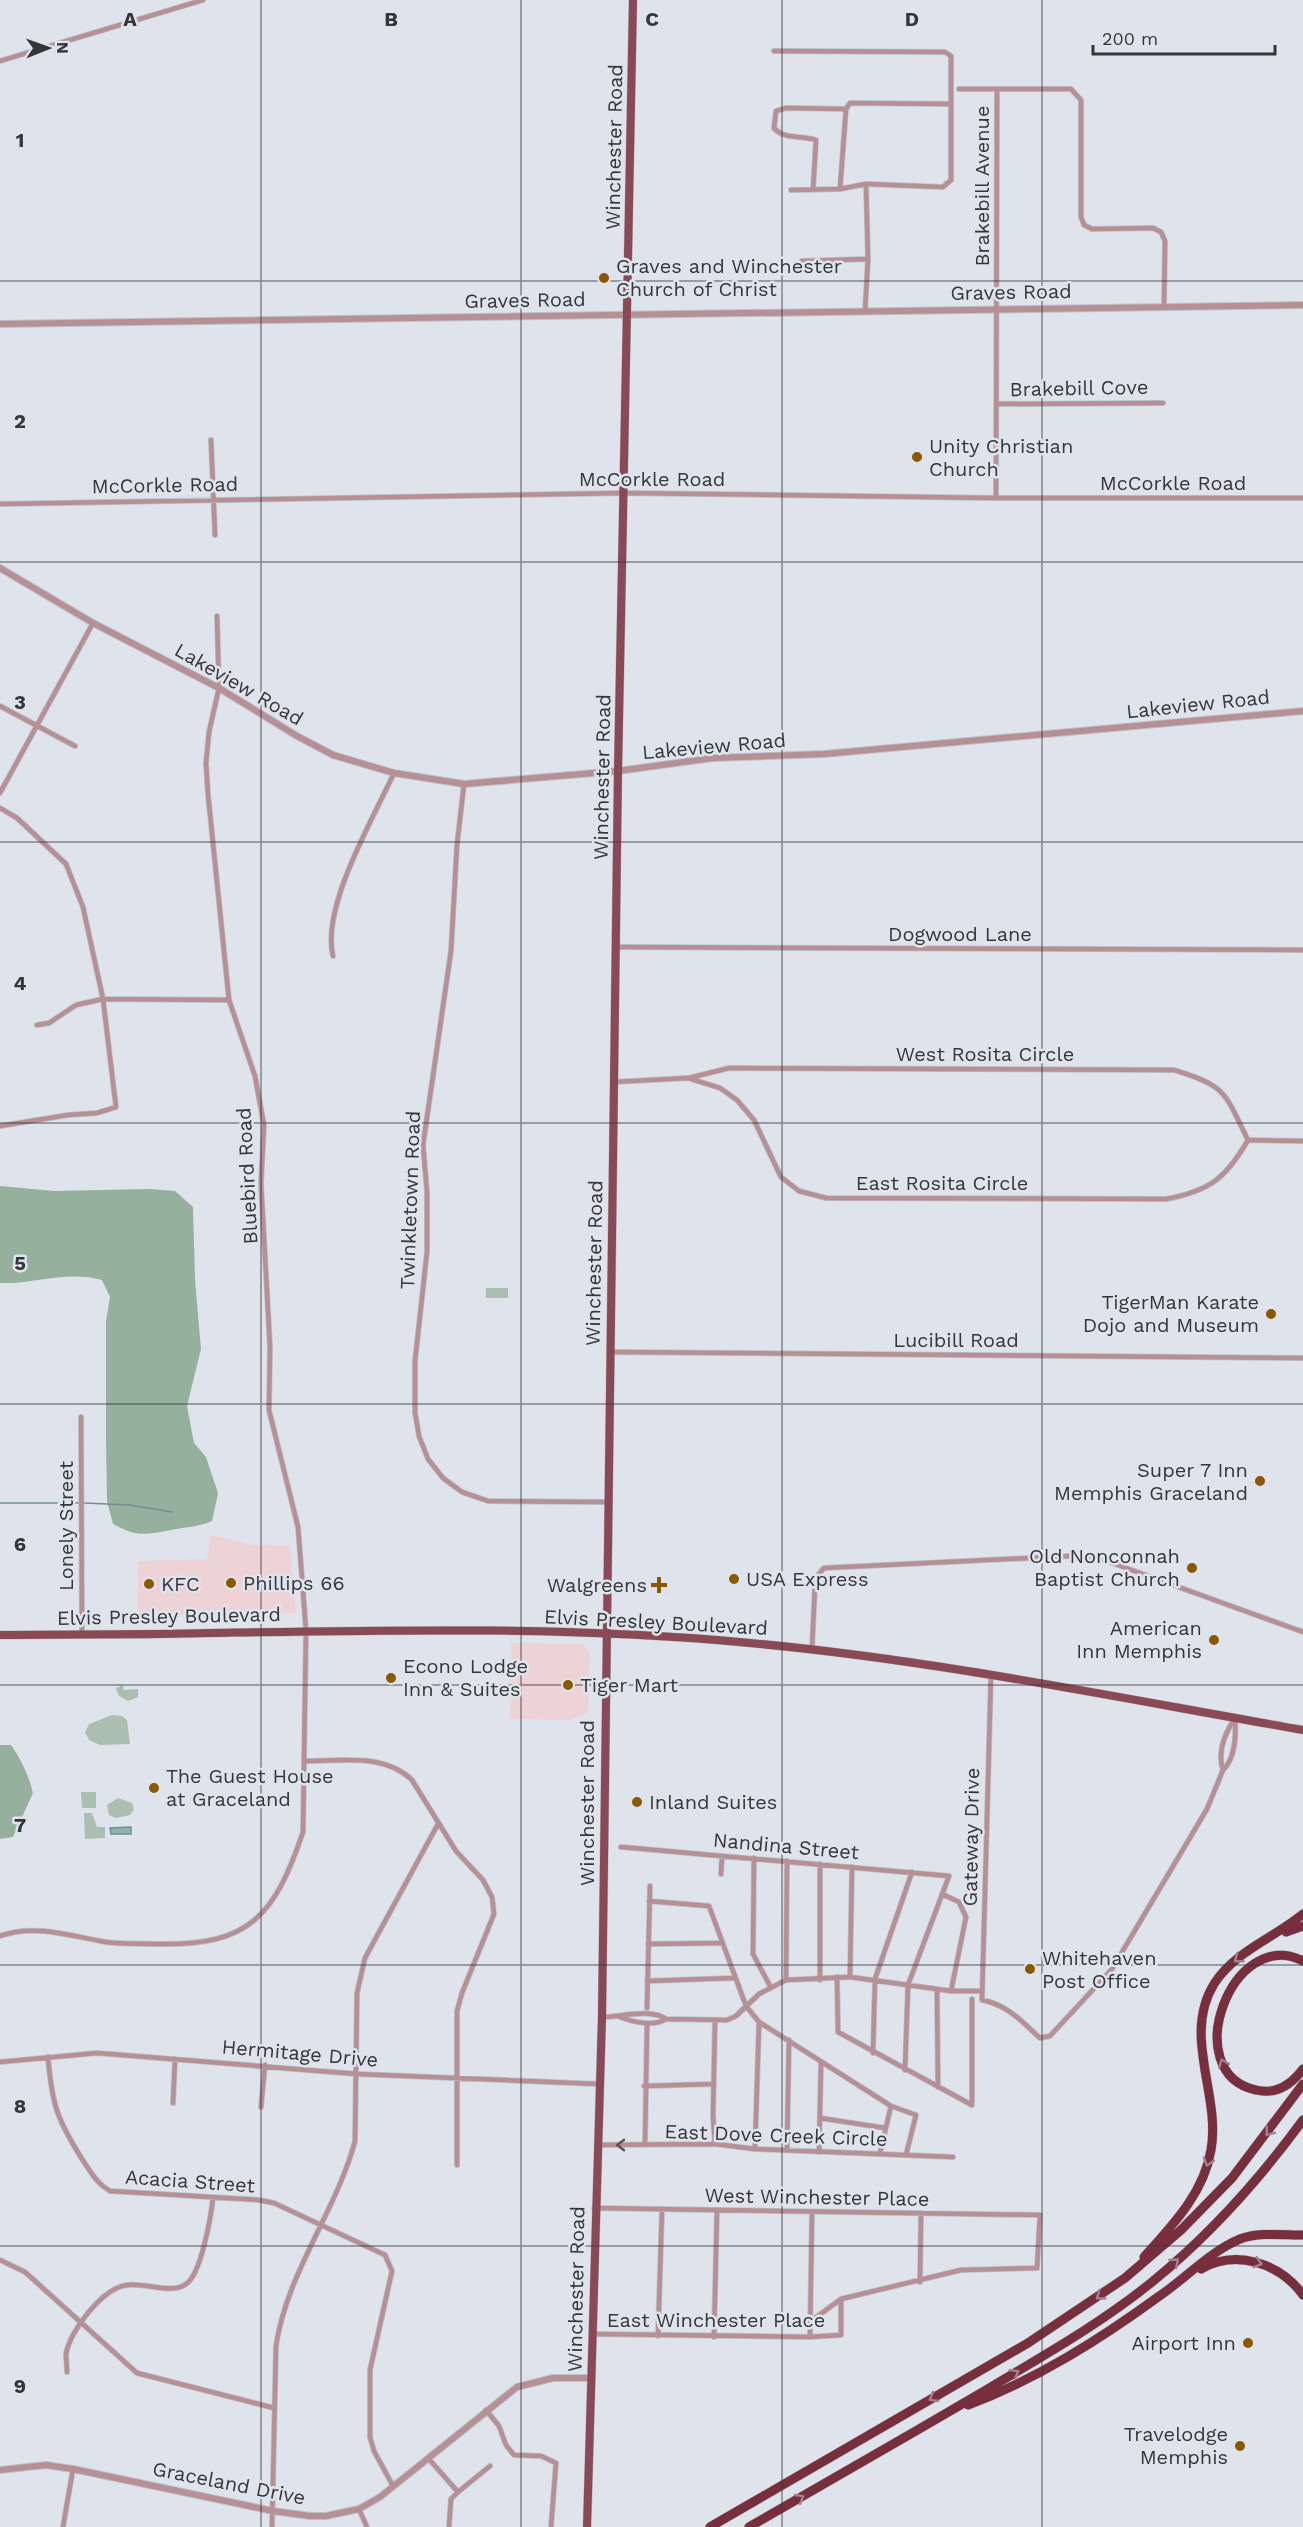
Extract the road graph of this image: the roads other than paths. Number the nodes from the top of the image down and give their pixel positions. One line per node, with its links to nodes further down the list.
1 (202, 0): 4 (street)
2 (633, 0): 19 (main road, Winchester Road)
3 (774, 51): 7 (street)
4 (0, 61)
5 (959, 89): 6 (street)
6 (997, 89): 16 (street); 17 (street, Brakebill Avenue)
7 (951, 104): 8 (street); 9 (street)
8 (846, 109): 10 (street); 12 (street)
9 (866, 184): 10 (street); 13 (street)
10 (840, 189): 12 (street)
11 (791, 190): 12 (street)
12 (813, 190)
13 (868, 259): 14 (street); 18 (street)
14 (802, 261)
15 (1303, 305): 16 (street, Graves Road)
16 (1164, 307): 17 (street, Graves Road)
17 (997, 309): 18 (street, Graves Road); 22 (street, Brakebill Avenue)
18 (865, 311): 19 (street, Graves Road)
19 (628, 314): 20 (street, Graves Road); 24 (main road, Winchester Road)
20 (0, 324)
21 (1162, 403): 22 (street, Brakebill Cove)
22 (996, 404): 25 (street, Brakebill Avenue)
23 (210, 440): 27 (street)
24 (625, 493): 25 (street, McCorkle Road); 27 (street, McCorkle Road); 38 (main road, Winchester Road)
25 (996, 498): 26 (street, McCorkle Road)
26 (1303, 498)
27 (213, 499): 28 (street, McCorkle Road); 29 (street)
28 (0, 504)
29 (214, 535)
30 (0, 567): 32 (street, Lakeview Road)
31 (217, 616): 33 (street, Bluebird Road)
32 (93, 623): 33 (street, Lakeview Road); 36 (street)
33 (219, 688): 39 (street, Lakeview Road); 47 (street, Bluebird Road)
34 (0, 706): 36 (street)
35 (1303, 711): 38 (street, Lakeview Road)
36 (38, 725): 37 (street); 41 (street)
37 (75, 746)
38 (618, 771): 40 (street, Lakeview Road); 43 (main road, Winchester Road)
39 (394, 773): 40 (street, Lakeview Road); 45 (street)
40 (464, 784): 57 (street, Twinkletown Road)
41 (0, 793)
42 (0, 808): 46 (street)
43 (616, 947): 44 (street, Dogwood Lane); 50 (main road, Winchester Road)
44 (1303, 950)
45 (333, 956)
46 (103, 999): 47 (street); 48 (street); 51 (street)
47 (229, 1000): 58 (street, Bluebird Road)
48 (37, 1025)
49 (688, 1078): 50 (street, East Rosita Circle); 52 (street, West Rosita Circle); 52 (street, East Rosita Circle)
50 (613, 1082): 54 (main road, Winchester Road)
51 (0, 1126)
52 (1248, 1140): 53 (street)
53 (1303, 1141)
54 (609, 1352): 55 (street, Lucibill Road); 57 (main road, Winchester Road)
55 (1303, 1358)
56 (81, 1418): 61 (street, Lonely Street)
57 (607, 1502): 60 (main road, Winchester Road)
58 (306, 1630): 60 (main road, Elvis Presley Boulevard); 61 (main road, Elvis Presley Boulevard); 67 (street, Bluebird Road)
59 (1303, 1632): 63 (street)
60 (605, 1633): 63 (main road, Elvis Presley Boulevard); 104 (main road, Winchester Road)
61 (82, 1634): 62 (main road, Elvis Presley Boulevard)
62 (0, 1635)
63 (812, 1649): 64 (main road, Elvis Presley Boulevard)
64 (991, 1674): 65 (main road, Elvis Presley Boulevard); 99 (street, Gateway Drive)
65 (1235, 1718): 66 (main road, Elvis Presley Boulevard); 68 (street); 68 (street)
66 (1303, 1730)
67 (304, 1761): 69 (street); 83 (street, Bluebird Road)
68 (1223, 1770): 99 (street, Gateway Drive)
69 (438, 1824): 119 (street); 120 (street)
70 (621, 1847): 71 (street, Nandina Street)
71 (722, 1856): 72 (street, Nandina Street); 77 (street)
72 (754, 1858): 73 (street, Nandina Street); 96 (street)
73 (787, 1861): 74 (street, Nandina Street); 93 (street)
74 (820, 1864): 75 (street, Nandina Street); 94 (street)
75 (852, 1867): 76 (street, Nandina Street); 89 (street)
76 (912, 1872): 79 (street, Nandina Street); 91 (street)
77 (721, 1874)
78 (650, 1886): 80 (street)
79 (942, 1894): 95 (street); 98 (street)
80 (649, 1901): 84 (street); 86 (street)
81 (1303, 1914): 85 (highway)
82 (1303, 1926): 85 (highway)
83 (0, 1936)
84 (721, 1942): 86 (street); 90 (street)
85 (1261, 1943): 152 (highway, one-way to 152)
86 (648, 1944): 92 (street)
87 (1303, 1961): 117 (highway, one-way to 87)
88 (837, 1977): 89 (street); 94 (street); 111 (street)
89 (850, 1977): 91 (street)
90 (734, 1978): 92 (street); 101 (street)
91 (875, 1979): 95 (street); 111 (street)
92 (647, 1980): 102 (street)
93 (786, 1980): 94 (street); 96 (street)
94 (820, 1980)
95 (908, 1985): 97 (street); 118 (street)
96 (770, 1986): 101 (street)
97 (937, 1989): 98 (street); 125 (street)
98 (951, 1991): 99 (street)
99 (982, 1991)
100 (972, 1999): 125 (street)
101 (746, 2006): 107 (street); 108 (street)
102 (647, 2008)
103 (647, 2015): 105 (street); 106 (street); 109 (street)
104 (602, 2017): 105 (street); 121 (main road, Winchester Road)
105 (620, 2017): 109 (street)
106 (666, 2019): 107 (street); 109 (street)
107 (715, 2021): 122 (street)
108 (759, 2022): 110 (street); 135 (street)
109 (647, 2024): 124 (street)
110 (789, 2040): 115 (street); 136 (street)
111 (873, 2053): 118 (street)
112 (48, 2057): 113 (street, Hermitage Drive); 114 (street, Hermitage Drive); 142 (street, Acacia Street)
113 (175, 2059): 116 (street, Hermitage Drive); 126 (street)
114 (0, 2062)
115 (821, 2063): 127 (street); 129 (street)
116 (265, 2065): 119 (street, Hermitage Drive); 128 (street)
117 (1303, 2069)
118 (905, 2070): 125 (street)
119 (357, 2074): 120 (street, Hermitage Drive); 149 (street)
120 (459, 2079): 121 (street, Hermitage Drive); 141 (street)
121 (598, 2084): 133 (main road, Winchester Road)
122 (714, 2084): 124 (street); 132 (street)
123 (1303, 2084): 152 (highway, one-way to 152)
124 (644, 2086): 134 (street)
125 (938, 2087)
126 (172, 2103)
127 (891, 2106): 131 (street); 139 (street)
128 (261, 2107)
129 (820, 2118): 131 (street); 137 (street)
130 (1303, 2120): 167 (highway, one-way to 130)
131 (885, 2128): 138 (street)
132 (715, 2144): 134 (street, East Dove Creek Circle); 135 (street, East Dove Creek Circle)
133 (597, 2145): 134 (street, East Dove Creek Circle, one-way to 133); 143 (main road, Winchester Road)
134 (645, 2145)
135 (755, 2149): 136 (street, East Dove Creek Circle)
136 (787, 2150): 137 (street, East Dove Creek Circle)
137 (819, 2152): 138 (street, East Dove Creek Circle)
138 (880, 2153): 139 (street, East Dove Creek Circle)
139 (906, 2155): 140 (street, East Dove Creek Circle)
140 (953, 2157)
141 (457, 2165)
142 (213, 2198): 149 (street, Acacia Street); 158 (street)
143 (594, 2208): 144 (street, West Winchester Place); 159 (main road, Winchester Road)
144 (662, 2210): 145 (street, West Winchester Place); 160 (street)
145 (717, 2210): 146 (street, West Winchester Place); 161 (street)
146 (812, 2212): 147 (street, West Winchester Place); 157 (street)
147 (921, 2213): 148 (street, West Winchester Place); 154 (street)
148 (1040, 2215): 154 (street, East Winchester Place)
149 (320, 2226): 165 (street); 172 (street, Acacia Street)
150 (1303, 2235): 153 (highway)
151 (0, 2260): 158 (street)
152 (1125, 2278): 182 (highway, one-way to 182)
153 (1183, 2279): 155 (highway, one-way to 155); 167 (highway)
154 (920, 2282): 156 (street, East Winchester Place)
155 (1303, 2295)
156 (841, 2299): 157 (street, East Winchester Place); 162 (street, East Winchester Place)
157 (811, 2321): 162 (street)
158 (82, 2323): 163 (street); 165 (street)
159 (591, 2334): 160 (street, East Winchester Place); 164 (main road, Winchester Road)
160 (658, 2337): 161 (street, East Winchester Place)
161 (714, 2337): 162 (street, East Winchester Place)
162 (810, 2337)
163 (67, 2372)
164 (590, 2378): 166 (street, Graceland Drive); 181 (main road, Winchester Road)
165 (274, 2408): 175 (street)
166 (486, 2410): 168 (street, Graceland Drive); 180 (street)
167 (946, 2413): 183 (highway, one-way to 167)
168 (428, 2458): 172 (street, Graceland Drive); 173 (street)
169 (490, 2466): 173 (street)
170 (73, 2469): 171 (street, Graceland Drive); 175 (street, Graceland Drive); 176 (street)
171 (0, 2470)
172 (393, 2486): 174 (street, Graceland Drive)
173 (458, 2492): 179 (street)
174 (359, 2509): 175 (street, Graceland Drive); 178 (street)
175 (273, 2511): 177 (street)
176 (63, 2527)
177 (272, 2527)
178 (367, 2527)
179 (449, 2527)
180 (551, 2527)
181 (586, 2527)
182 (710, 2527)
183 (749, 2527)

